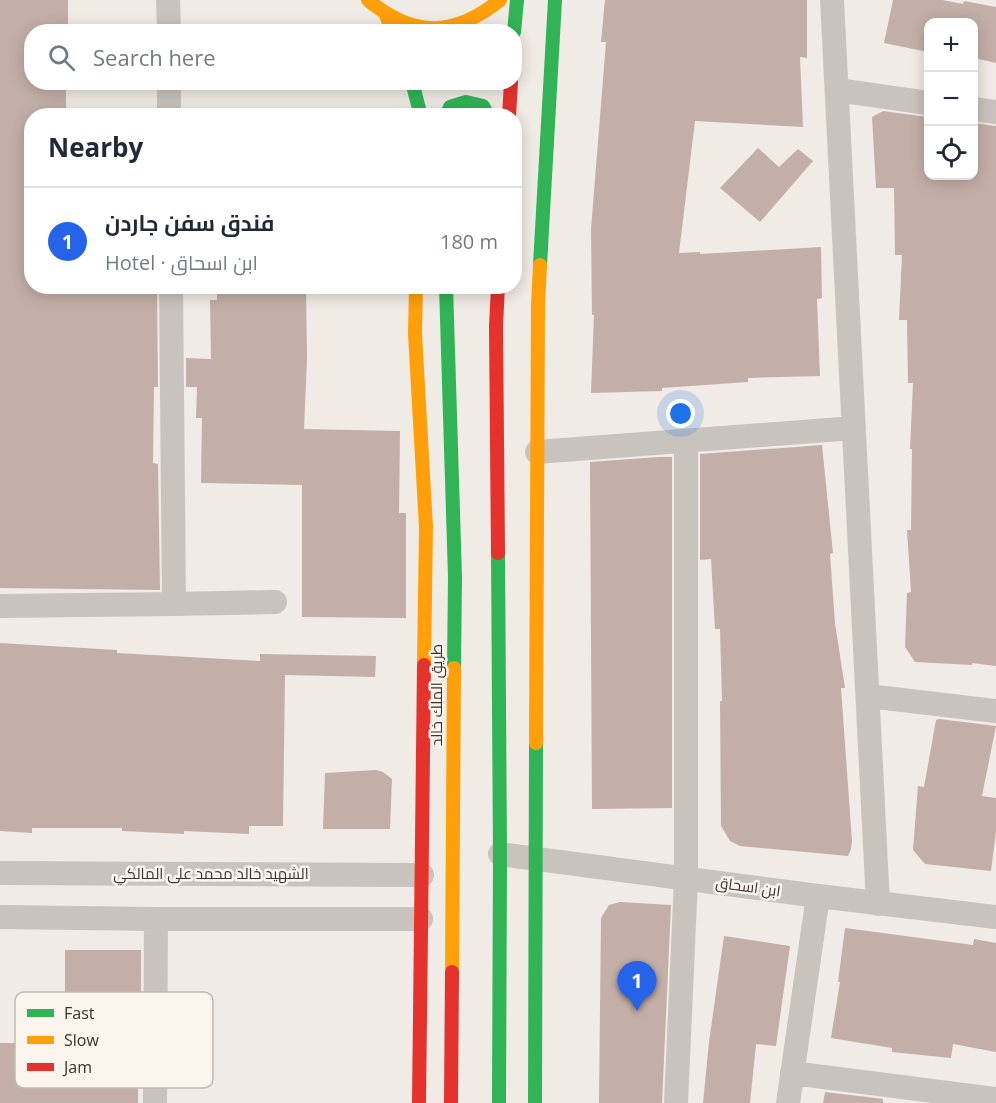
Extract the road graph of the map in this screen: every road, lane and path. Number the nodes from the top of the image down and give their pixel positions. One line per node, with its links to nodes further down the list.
1 (168, 0): 8 (street)
2 (368, 0): 7 (main road)
3 (500, 0): 11 (main road)
4 (517, 0): 12 (main road)
5 (555, 0): 33 (main road)
6 (832, 0): 17 (street)
7 (386, 15): 9 (main road); 10 (main road)
8 (169, 24)
9 (389, 24)
10 (406, 24)
11 (465, 24)
12 (515, 24)
13 (169, 90): 19 (street)
14 (414, 90): 20 (main road)
15 (415, 90): 21 (main road)
16 (511, 90): 24 (main road)
17 (837, 90): 18 (street); 31 (street)
18 (924, 102)
19 (170, 108)
20 (415, 108)
21 (420, 108)
22 (450, 108): 23 (main road)
23 (484, 108)
24 (509, 108)
25 (978, 110): 26 (street)
26 (996, 112)
27 (171, 294): 35 (street)
28 (416, 294): 42 (main road)
29 (446, 294): 57 (main road, طريق الملك خالد)
30 (498, 294): 39 (main road)
31 (854, 428): 32 (street); 37 (street)
32 (686, 441): 33 (street); 43 (street)
33 (537, 452): 40 (main road)
34 (275, 602): 35 (street)
35 (174, 604): 36 (street)
36 (0, 606)
37 (868, 696): 38 (street); 45 (street)
38 (996, 711)
39 (500, 854): 40 (street, ابن اسحاق); 58 (main road)
40 (537, 859): 43 (street, ابن اسحاق); 59 (main road)
41 (0, 873): 42 (street, الشهيد خالد محمد على المالكي)
42 (422, 875): 49 (main road)
43 (686, 879): 44 (street, ابن اسحاق); 60 (street)
44 (818, 896): 45 (street, ابن اسحاق); 51 (street)
45 (878, 904): 47 (street, ابن اسحاق)
46 (0, 917): 48 (street)
47 (996, 917)
48 (156, 919): 49 (street); 50 (street)
49 (421, 919): 56 (main road)
50 (156, 992)
51 (792, 1073): 53 (street); 61 (street)
52 (155, 1088): 55 (street)
53 (960, 1099): 54 (street)
54 (996, 1099)
55 (155, 1103)
56 (419, 1103)
57 (451, 1103)
58 (499, 1103)
59 (535, 1103)
60 (676, 1103)
61 (788, 1103)

